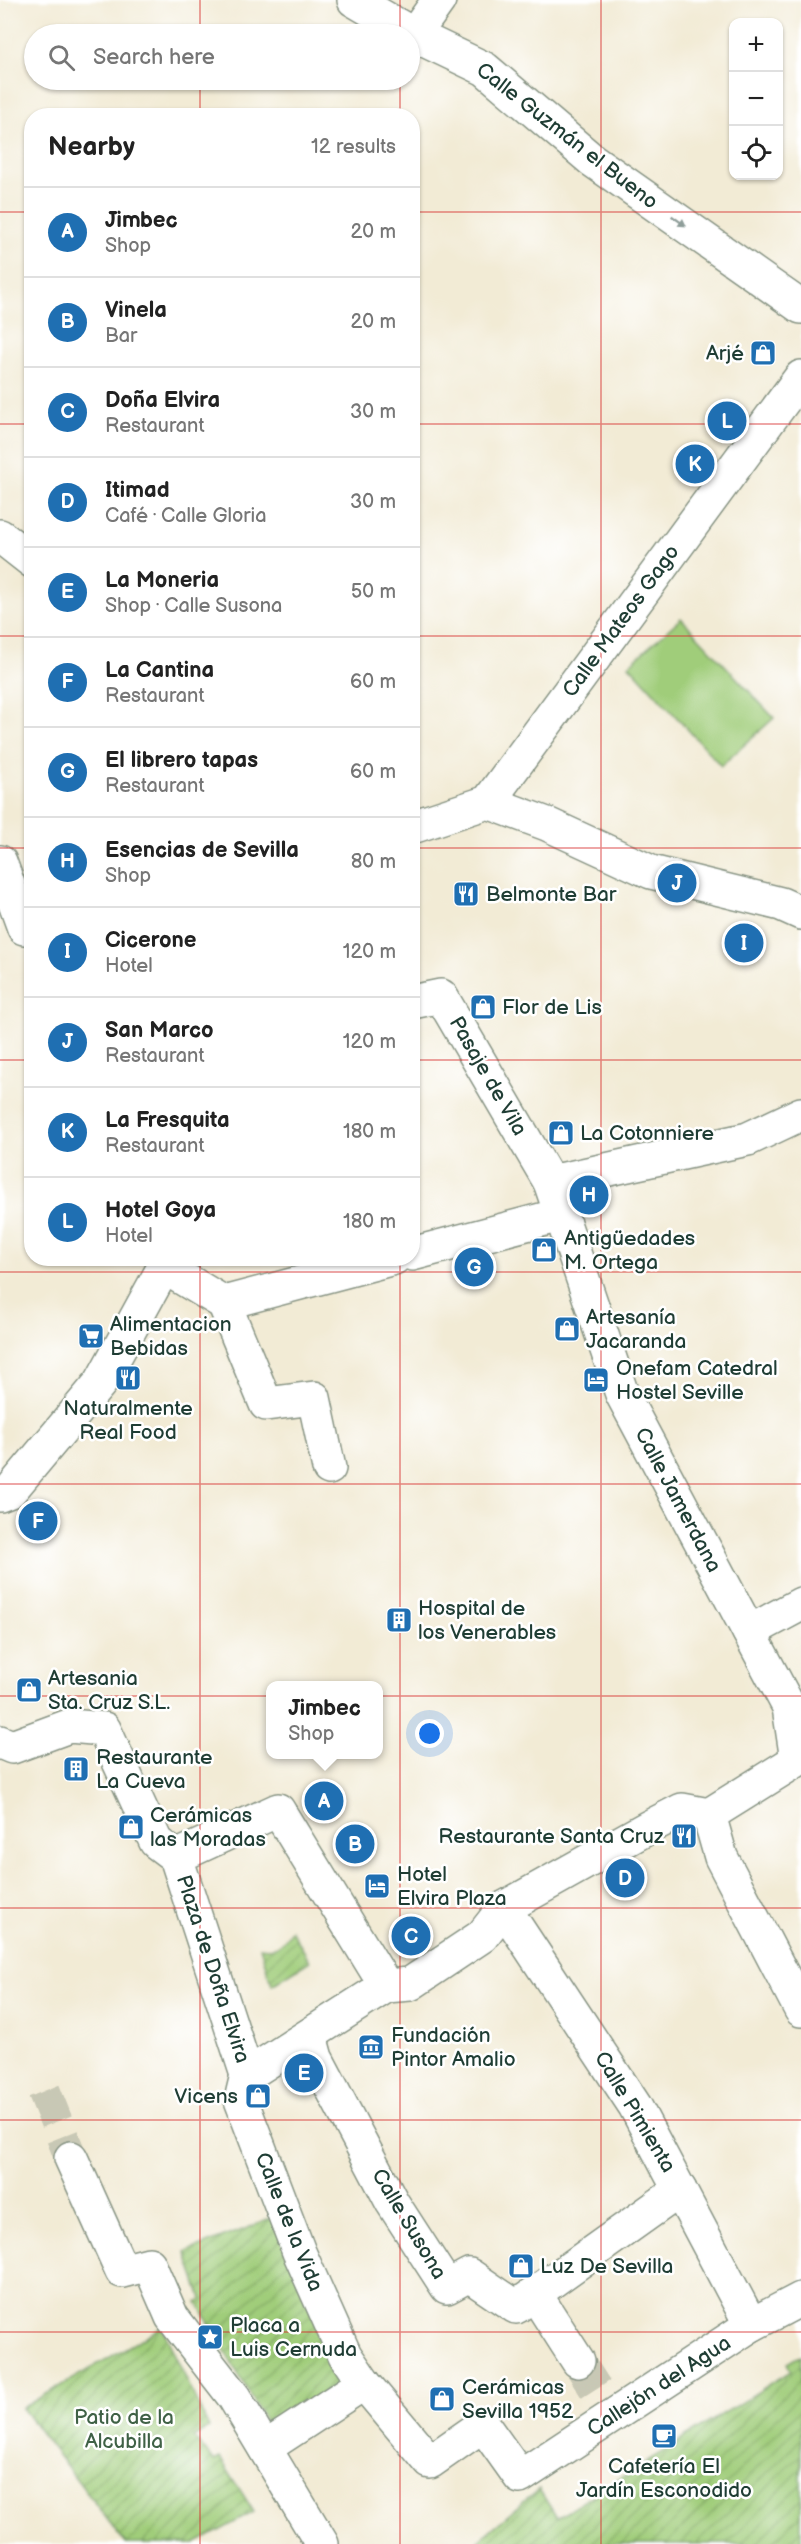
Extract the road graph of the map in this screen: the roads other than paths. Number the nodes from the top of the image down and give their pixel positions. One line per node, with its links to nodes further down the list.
1 (354, 0): 3 (street, Calle Guzmán el Bueno)
2 (439, 0): 4 (street)
3 (395, 24)
4 (420, 27)
5 (420, 38): 6 (street, Calle Guzmán el Bueno, one-way to 6)
6 (801, 307)
7 (801, 377): 10 (street, Calle Mateos Gago)
8 (0, 536): 9 (street)
9 (24, 555)
10 (488, 801): 11 (street); 13 (street)
11 (420, 824)
12 (0, 862): 14 (street)
13 (801, 913)
14 (19, 928)
15 (420, 1000): 17 (street, Pasaje de Vila)
16 (801, 1114): 17 (street)
17 (550, 1182): 18 (street, Calle Jamerdana)
18 (560, 1215): 19 (street); 27 (street, Calle Jamerdana)
19 (420, 1252)
20 (162, 1266): 25 (street)
21 (168, 1266): 23 (street)
22 (364, 1266): 23 (street)
23 (224, 1303): 24 (street)
24 (329, 1468)
25 (5, 1493)
26 (801, 1604): 27 (street)
27 (749, 1632): 29 (street, Calle Jamerdana)
28 (0, 1742): 30 (street)
29 (709, 1815): 31 (street); 33 (street)
30 (176, 1857): 32 (street, Plaza de Doña Elvira); 35 (street, Plaza de Doña Elvira)
31 (504, 1908): 32 (street); 37 (street, Calle Pimienta)
32 (386, 1986): 34 (street, Plaza de Doña Elvira)
33 (801, 2010)
34 (310, 2036): 35 (street, Plaza de Doña Elvira); 38 (street, Calle Susona)
35 (247, 2074): 42 (street, Calle de la Vida)
36 (71, 2158): 43 (street)
37 (680, 2190): 38 (street, Calle Susona); 40 (street, Calle Pimienta)
38 (535, 2294): 41 (street)
39 (801, 2299): 40 (street, Callejón del Agua)
40 (751, 2325): 44 (street, Callejón del Agua)
41 (578, 2361)
42 (364, 2383): 43 (street); 44 (street, Calle de la Vida)
43 (265, 2448): 45 (street)
44 (520, 2477)
45 (322, 2544)

